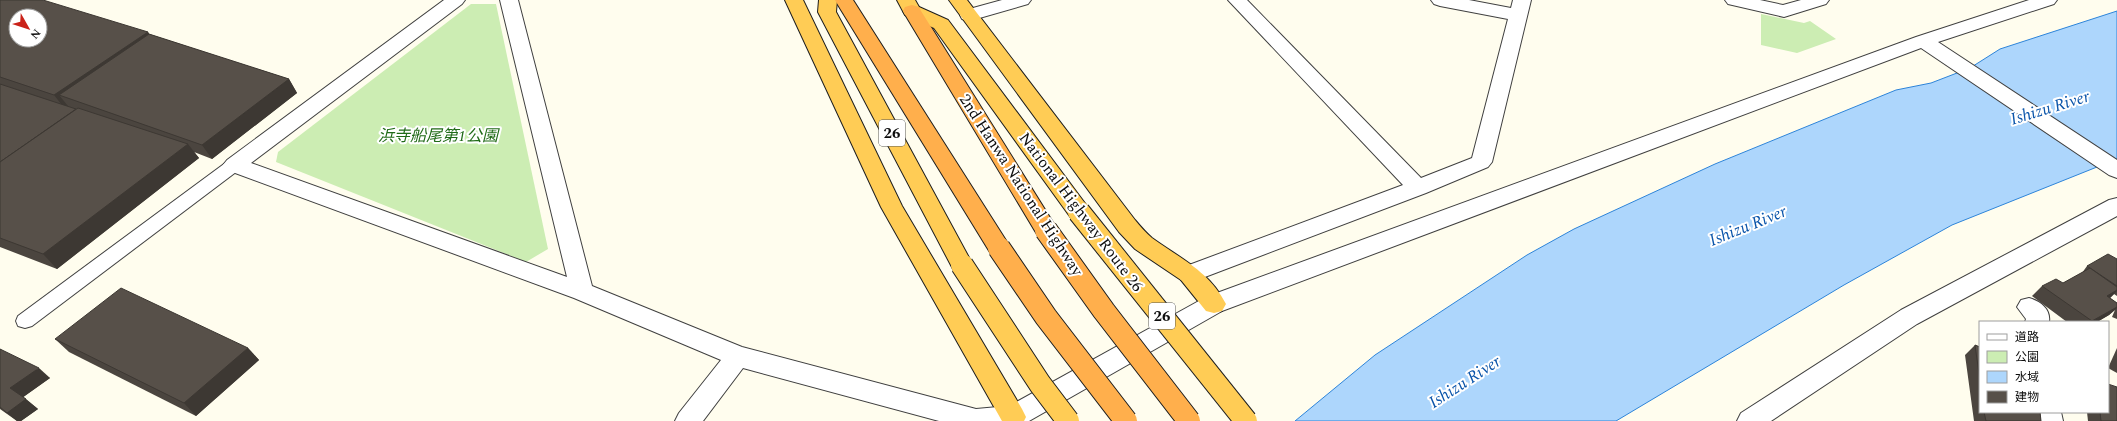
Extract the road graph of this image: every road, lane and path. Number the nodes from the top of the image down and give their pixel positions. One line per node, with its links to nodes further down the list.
1 (456, 0): 16 (street)
2 (509, 0): 21 (street)
3 (794, 0): 25 (highway)
4 (828, 0): 27 (highway, 26, bridge)
5 (844, 0): 28 (highway, 26, bridge)
6 (1022, 0): 13 (street)
7 (1237, 0): 18 (street)
8 (1440, 0): 14 (street)
9 (1734, 0): 10 (street)
10 (1820, 0)
11 (2048, 0): 15 (street)
12 (909, 5): 29 (highway, 2nd Hanwa National Highway / 26, bridge); 30 (highway, National Highway Route 26 / 26, bridge)
13 (964, 7): 20 (highway)
14 (1520, 7): 18 (street)
15 (1923, 41): 17 (street); 22 (street)
16 (234, 165): 21 (street); 23 (lane)
17 (2117, 170)
18 (1418, 188): 20 (street)
19 (2117, 206): 31 (street)
20 (1189, 274): 22 (highway)
21 (582, 292): 24 (street)
22 (1214, 304): 25 (street)
23 (25, 321)
24 (738, 356): 25 (street); 26 (street)
25 (1013, 417)
26 (688, 421)
27 (1068, 421)
28 (1126, 421)
29 (1189, 421)
30 (1246, 421)
31 (1750, 421)

